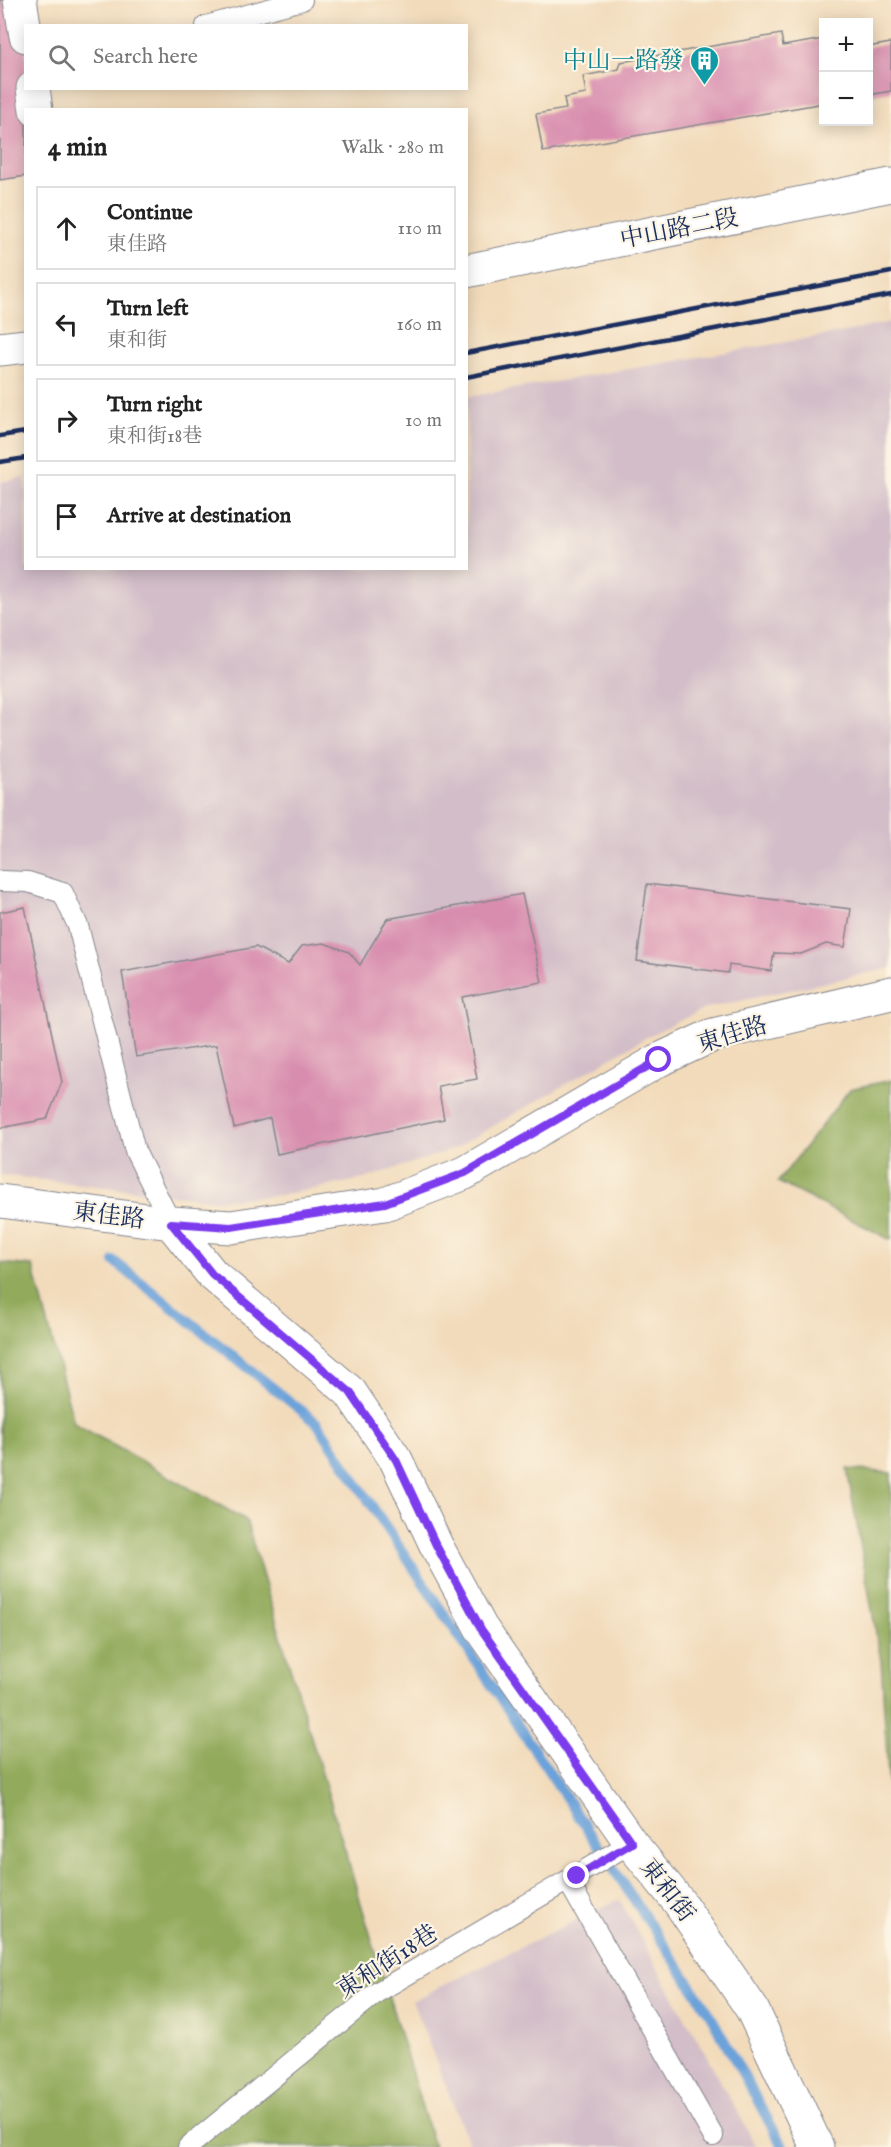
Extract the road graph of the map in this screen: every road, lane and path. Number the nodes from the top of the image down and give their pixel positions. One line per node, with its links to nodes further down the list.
1 (20, 0): 3 (street)
2 (302, 0): 4 (lane)
3 (24, 24)
4 (213, 24)
5 (33, 90): 6 (street)
6 (36, 108)
7 (891, 185): 8 (street, 中山路二段)
8 (468, 271)
9 (0, 343): 10 (street)
10 (24, 344)
11 (24, 344): 12 (street)
12 (0, 349)
13 (0, 881): 16 (lane)
14 (891, 993): 16 (street, 東佳路)
15 (0, 1201): 16 (street, 東佳路)
16 (171, 1223): 17 (street, 東和街)
17 (624, 1848): 18 (lane, 東和街18巷); 21 (street, 東和街)
18 (572, 1878): 19 (lane); 20 (lane, 東和街18巷)
19 (712, 2136)
20 (188, 2147)
21 (817, 2147)

